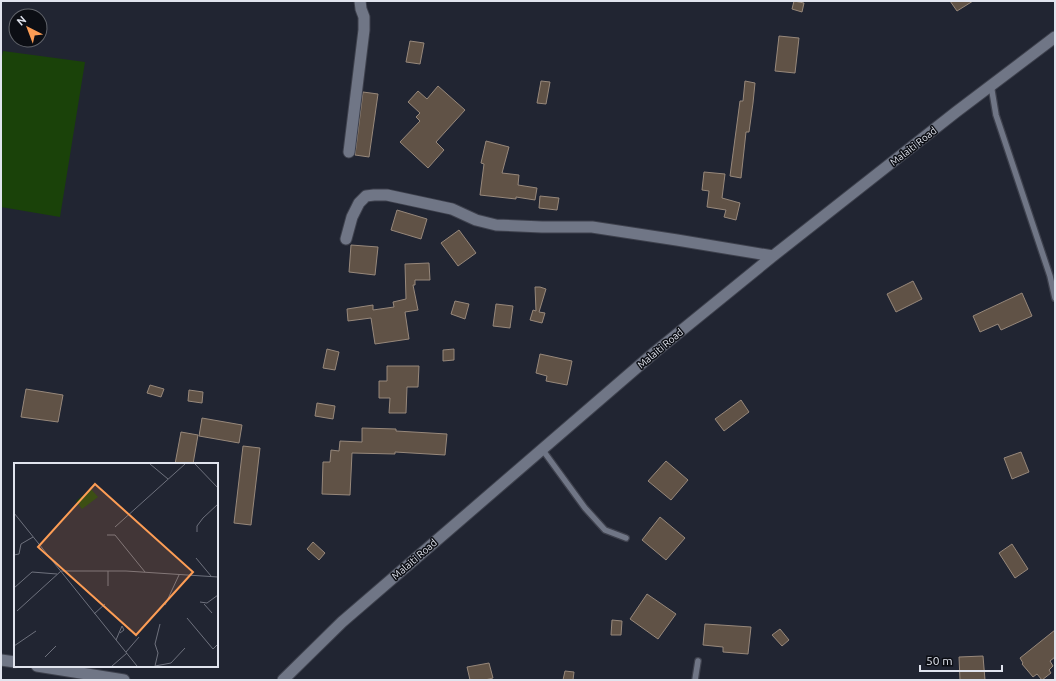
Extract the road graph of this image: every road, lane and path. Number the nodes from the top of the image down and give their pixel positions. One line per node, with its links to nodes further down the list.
1 (360, 1): 4 (street)
2 (1055, 37): 3 (street, Malaiti Road)
3 (991, 85): 6 (street, Malaiti Road); 7 (lane)
4 (349, 152)
5 (346, 239): 6 (street)
6 (773, 256): 8 (street, Malaiti Road)
7 (1055, 298)
8 (542, 449): 9 (lane); 15 (street, Malaiti Road)
9 (626, 538)
10 (1, 660): 12 (street)
11 (698, 661): 16 (lane)
12 (14, 662)
13 (43, 667): 14 (street)
14 (124, 680)
15 (283, 680)
16 (696, 680)

